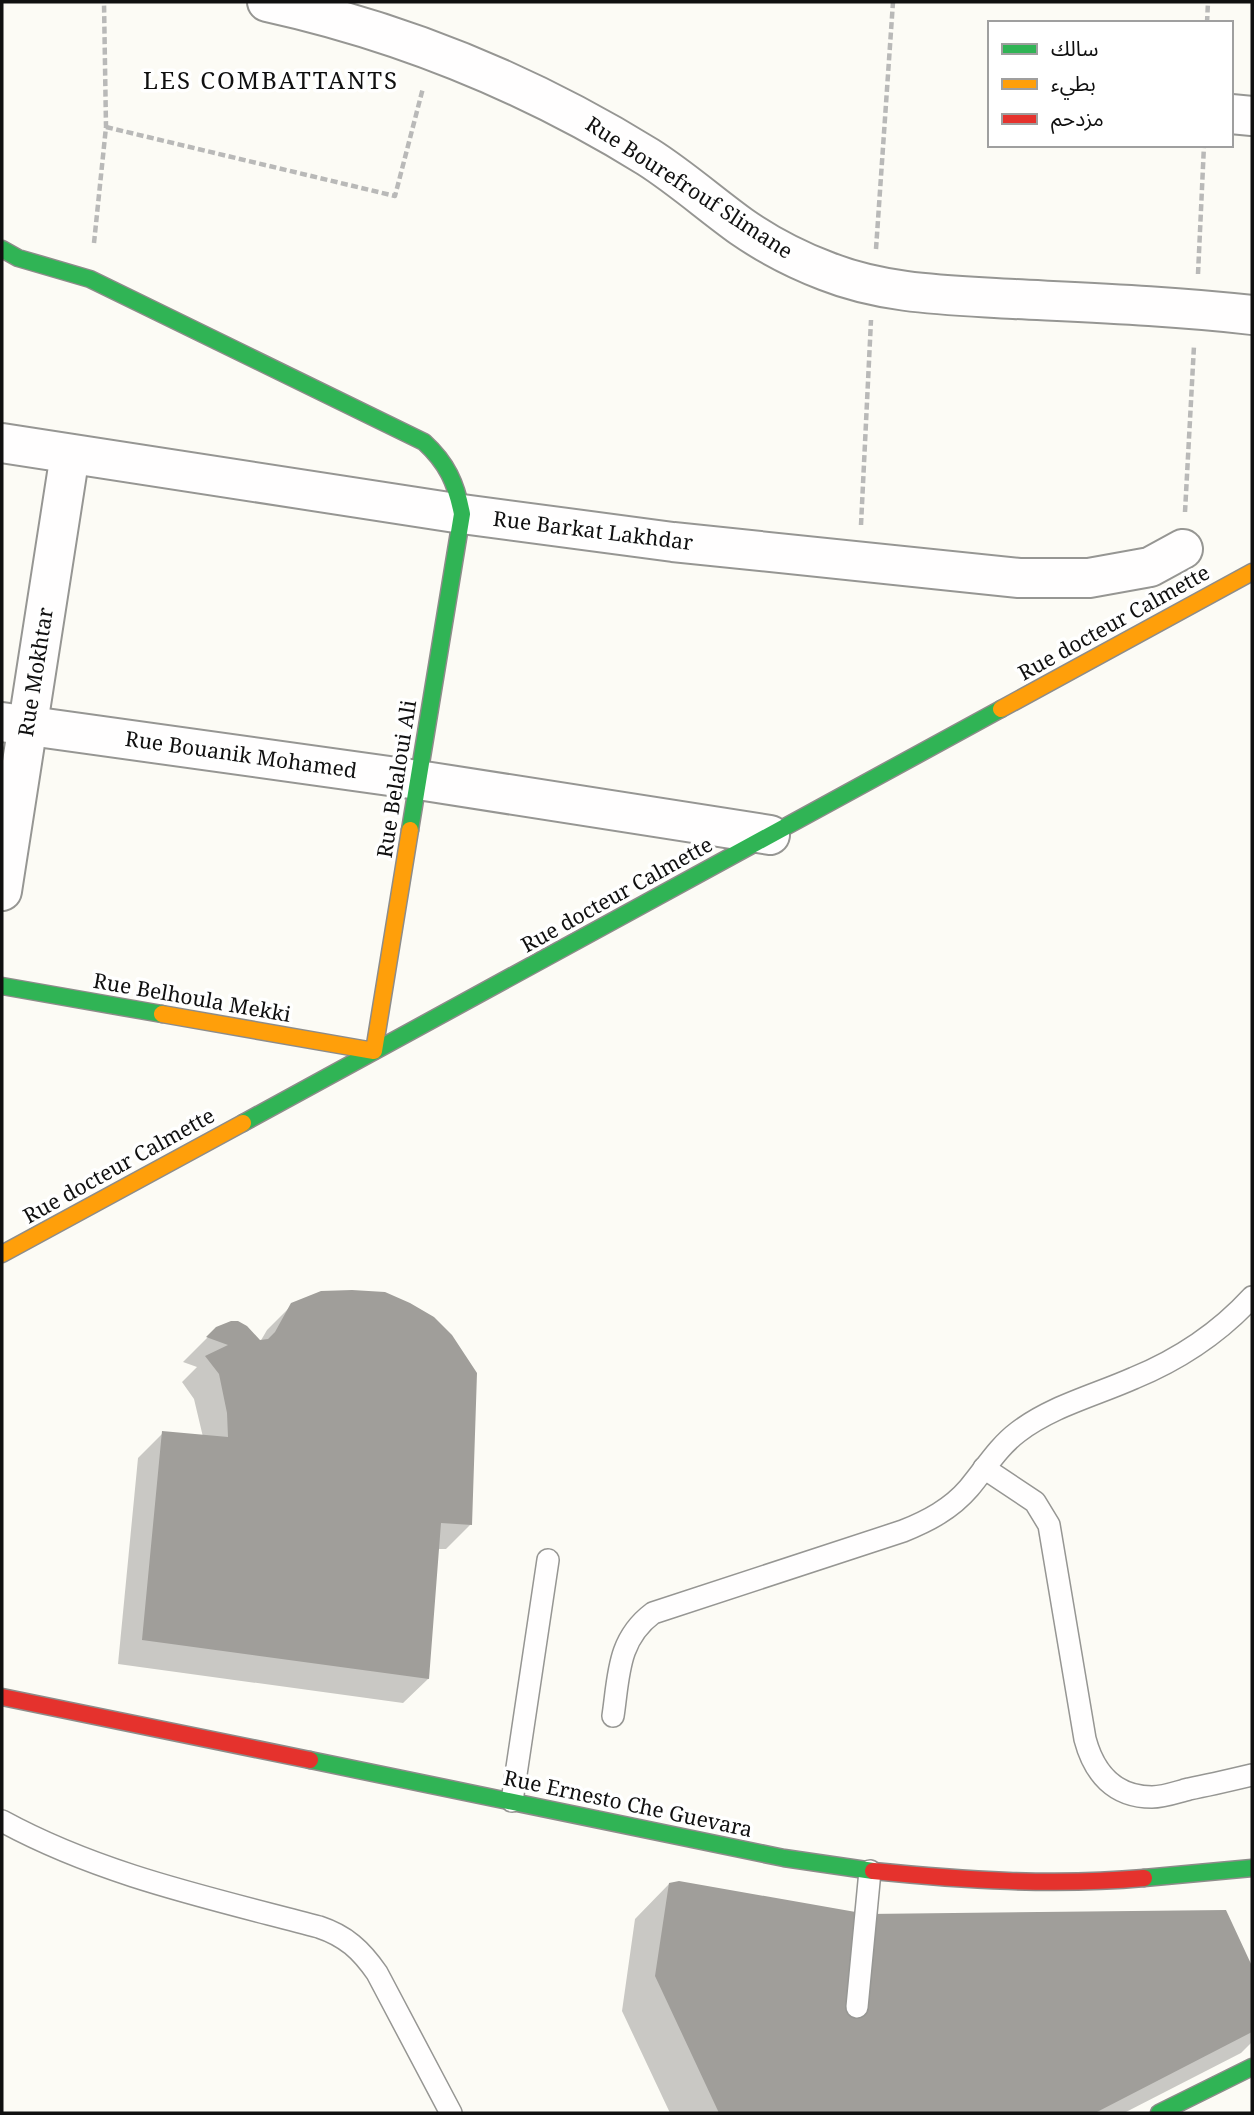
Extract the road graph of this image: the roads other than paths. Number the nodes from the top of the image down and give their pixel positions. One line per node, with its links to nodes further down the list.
1 (268, 2): 5 (street, Rue Bourefrouf Slimane)
2 (1233, 114): 3 (street)
3 (1252, 116)
4 (7, 248): 8 (main road, Rue Belaloui Ali)
5 (1252, 315)
6 (2, 443): 7 (street, Rue Barkat Lakhdar)
7 (70, 454): 8 (street, Rue Barkat Lakhdar); 11 (street, Rue Mokhtar)
8 (461, 514): 9 (street, Rue Barkat Lakhdar); 12 (main road, Rue Belaloui Ali)
9 (1183, 549)
10 (1252, 572): 13 (main road, Rue docteur Calmette)
11 (15, 724): 12 (street, Rue Bouanik Mohamed); 14 (street, Rue Mokhtar)
12 (418, 780): 13 (street, Rue Bouanik Mohamed); 16 (main road, Rue Belaloui Ali)
13 (770, 835): 16 (main road, Rue docteur Calmette)
14 (2, 891)
15 (2, 986): 16 (main road, Rue Belhoula Mekki)
16 (374, 1051): 17 (main road, Rue docteur Calmette)
17 (2, 1254)
18 (1252, 1297): 19 (lane)
19 (984, 1468): 22 (lane); 23 (lane)
20 (548, 1560): 24 (lane)
21 (2, 1697): 24 (main road, Rue Ernesto Che Guevara)
22 (613, 1716)
23 (1252, 1775)
24 (512, 1801): 27 (main road, Rue Ernesto Che Guevara)
25 (2, 1821): 30 (lane)
26 (1252, 1868): 27 (main road, Rue Ernesto Che Guevara)
27 (870, 1871): 28 (lane)
28 (858, 2007)
29 (1252, 2067): 31 (main road)
30 (451, 2113)
31 (1159, 2113)

